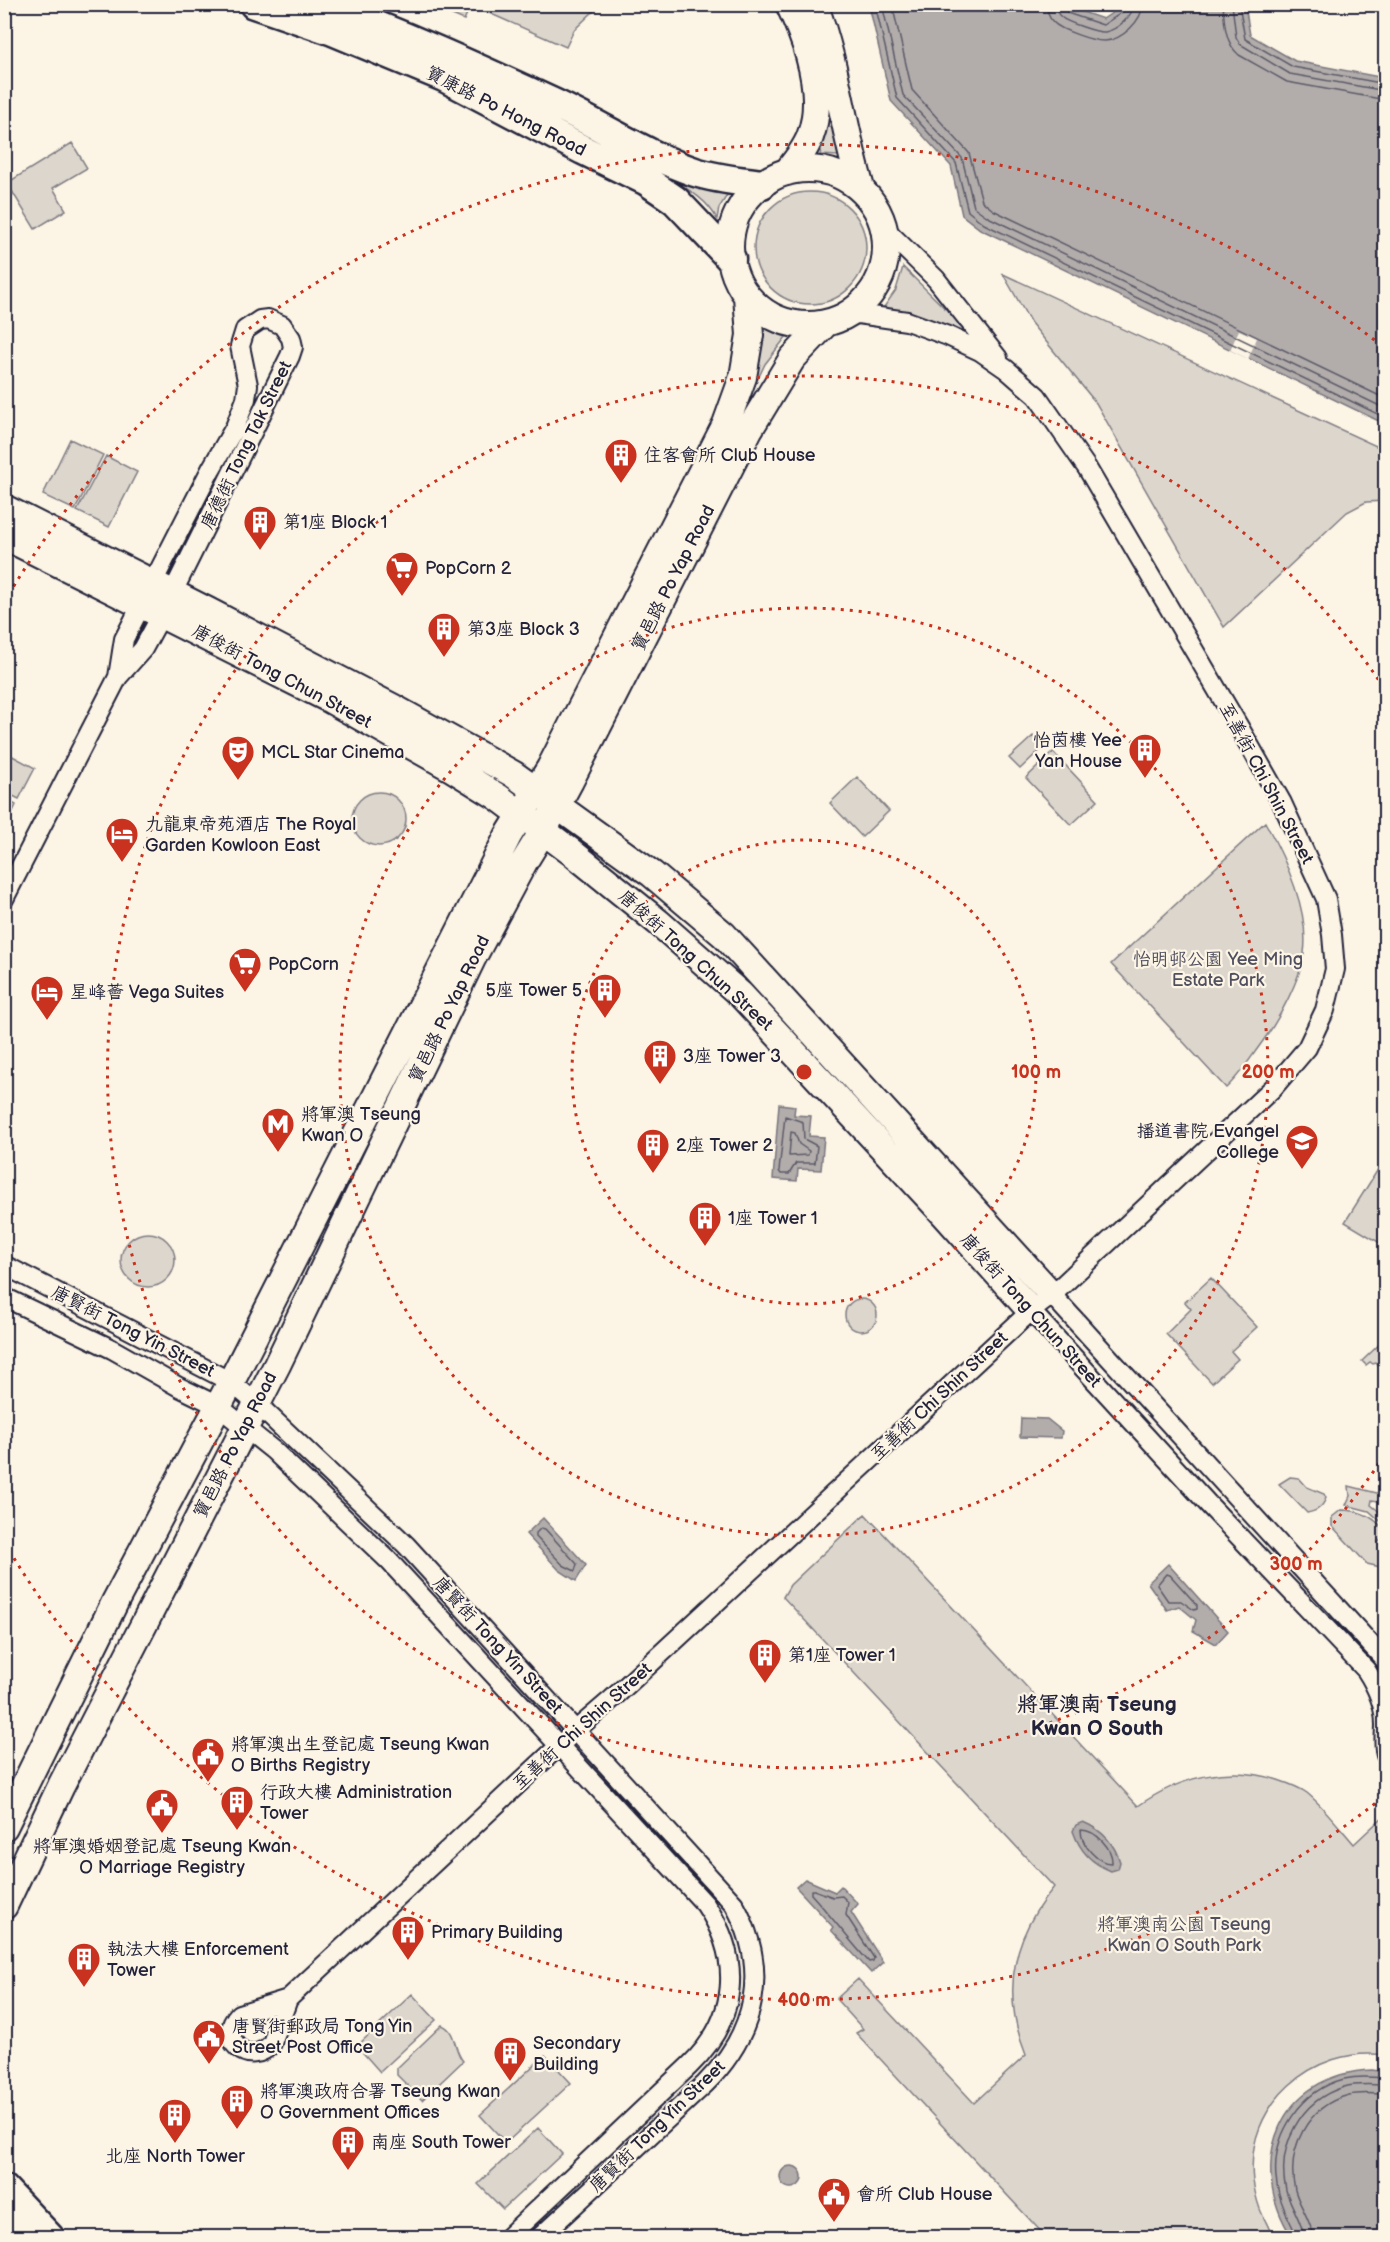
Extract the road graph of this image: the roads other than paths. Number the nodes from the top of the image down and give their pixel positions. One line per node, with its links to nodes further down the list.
1 (254, 4): 8 (main road, 寶康路 Po Hong Road)
2 (320, 4): 5 (main road, 寶康路 Po Hong Road)
3 (789, 4): 5 (main road, 寶邑路 Po Yap Road)
4 (814, 4): 6 (main road, 寶邑路 Po Yap Road)
5 (775, 178): 6 (main road, 寶邑路 Po Yap Road); 8 (main road, 寶邑路 Po Yap Road)
6 (861, 188): 7 (main road, 寶邑路 Po Yap Road)
7 (885, 229): 10 (main road, 寶邑路 Po Yap Road); 12 (street, 至善街 Chi Shin Street)
8 (731, 259): 9 (main road, 寶邑路 Po Yap Road)
9 (747, 296): 11 (main road, 寶邑路 Po Yap Road); 16 (main road, 寶邑路 Po Yap Road)
10 (851, 313): 11 (main road, 寶邑路 Po Yap Road); 12 (street, 至善街 Chi Shin Street)
11 (826, 323): 17 (main road, 寶邑路 Po Yap Road)
12 (1006, 369): 24 (street, 至善街 Chi Shin Street)
13 (4, 508): 15 (main road, 唐俊街 Tong Chun Street)
14 (4, 536): 15 (main road, 唐俊街 Tong Chun Street)
15 (158, 599): 15 (street, 唐德街 Tong Tak Street); 16 (main road, 唐俊街 Tong Chun Street); 18 (main road, 唐俊街 Tong Chun Street); 20 (street, 唐德街 Tong Tak Street)
16 (537, 790): 17 (main road, 唐俊街 Tong Chun Street); 18 (main road, 寶邑路 Po Yap Road)
17 (557, 805): 19 (main road, 寶邑路 Po Yap Road); 21 (main road, 唐俊街 Tong Chun Street)
18 (521, 814): 19 (main road, 唐俊街 Tong Chun Street); 27 (main road, 寶邑路 Po Yap Road)
19 (543, 831): 22 (main road, 唐俊街 Tong Chun Street); 28 (main road, 寶邑路 Po Yap Road)
20 (4, 899)
21 (724, 935): 22 (main road); 24 (main road, 唐俊街 Tong Chun Street)
22 (684, 946): 26 (main road, 唐俊街 Tong Chun Street)
23 (4, 1264): 27 (street, 唐賢街 Tong Yin Street)
24 (1052, 1295): 26 (street, 至善街 Chi Shin Street); 31 (street, 唐俊街 Tong Chun Street)
25 (4, 1297): 29 (street, 唐賢街 Tong Yin Street)
26 (1031, 1311): 32 (street, 至善街 Chi Shin Street); 34 (street, 唐俊街 Tong Chun Street)
27 (231, 1382): 28 (street, 唐賢街 Tong Yin Street); 29 (main road, 寶邑路 Po Yap Road)
28 (256, 1404): 30 (main road, 寶邑路 Po Yap Road); 32 (street, 唐賢街 Tong Yin Street)
29 (218, 1406): 30 (street, 唐賢街 Tong Yin Street); 35 (main road, 寶邑路 Po Yap Road)
30 (245, 1426): 33 (street, 唐賢街 Tong Yin Street); 36 (main road, 寶邑路 Po Yap Road)
31 (1386, 1661)
32 (576, 1730): 33 (street, 至善街 Chi Shin Street); 43 (street, 唐賢街 Tong Yin Street)
33 (560, 1746): 37 (street, 至善街 Chi Shin Street); 42 (street, 唐賢街 Tong Yin Street)
34 (1386, 1755)
35 (4, 1827)
36 (4, 1906)
37 (288, 1999)
38 (4, 2189): 41 (main road)
39 (4, 2228): 40 (main road)
40 (13, 2238)
41 (50, 2238)
42 (507, 2238)
43 (539, 2238)

